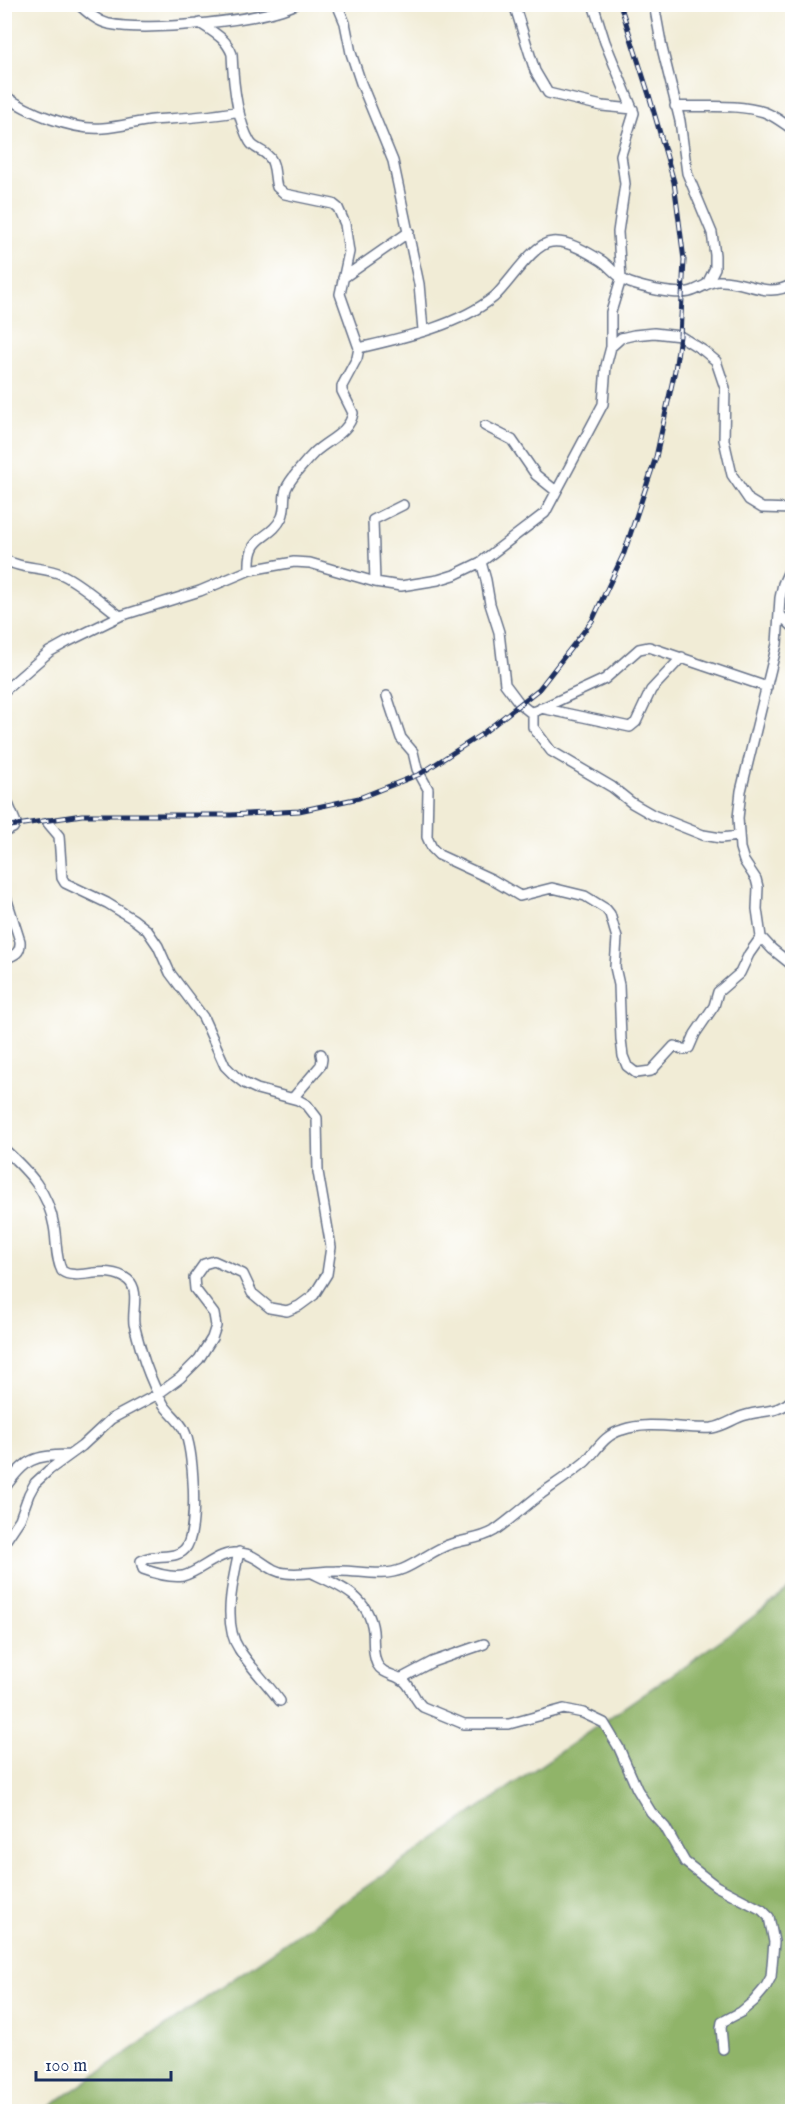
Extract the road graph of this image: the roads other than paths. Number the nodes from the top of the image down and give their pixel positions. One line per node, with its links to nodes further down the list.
1 (78, 4): 7 (street)
2 (296, 4): 7 (street)
3 (337, 4): 13 (street)
4 (514, 4): 10 (street)
5 (593, 4): 10 (street)
6 (654, 4): 9 (street)
7 (200, 23): 11 (street)
8 (4, 95): 11 (street)
9 (675, 106): 12 (street); 16 (street)
10 (633, 109): 15 (street)
11 (239, 111): 14 (street)
12 (792, 129)
13 (409, 232): 14 (street); 18 (street)
14 (343, 278): 20 (street)
15 (621, 279): 16 (street); 18 (street); 19 (street)
16 (707, 284): 17 (street)
17 (792, 284)
18 (423, 330): 20 (street)
19 (611, 347): 22 (street); 24 (street)
20 (359, 348): 28 (street)
21 (484, 426): 22 (street)
22 (556, 491): 26 (street)
23 (403, 505): 29 (street)
24 (792, 509)
25 (4, 559): 31 (street)
26 (481, 562): 29 (street); 37 (street)
27 (792, 564): 30 (street)
28 (250, 570): 29 (street); 31 (street)
29 (375, 582)
30 (780, 615): 32 (street); 34 (street)
31 (120, 616): 35 (street)
32 (792, 626)
33 (682, 657): 34 (street); 37 (street); 37 (street)
34 (767, 687): 41 (street)
35 (4, 691)
36 (387, 696): 43 (street)
37 (537, 710): 41 (street)
38 (4, 794): 40 (street)
39 (48, 823): 47 (street)
40 (4, 832)
41 (739, 836): 43 (street)
42 (4, 891): 44 (street)
43 (761, 937): 45 (street)
44 (4, 959)
45 (792, 965)
46 (321, 1054): 47 (street)
47 (293, 1098): 49 (street)
48 (4, 1149): 49 (street)
49 (158, 1394): 51 (street); 54 (street)
50 (792, 1400): 55 (street)
51 (71, 1455): 52 (street); 53 (street)
52 (4, 1489)
53 (4, 1543)
54 (239, 1552): 55 (street); 58 (street)
55 (310, 1572): 57 (street)
56 (484, 1644): 57 (street)
57 (400, 1679): 59 (street)
58 (280, 1701)
59 (723, 2049)

